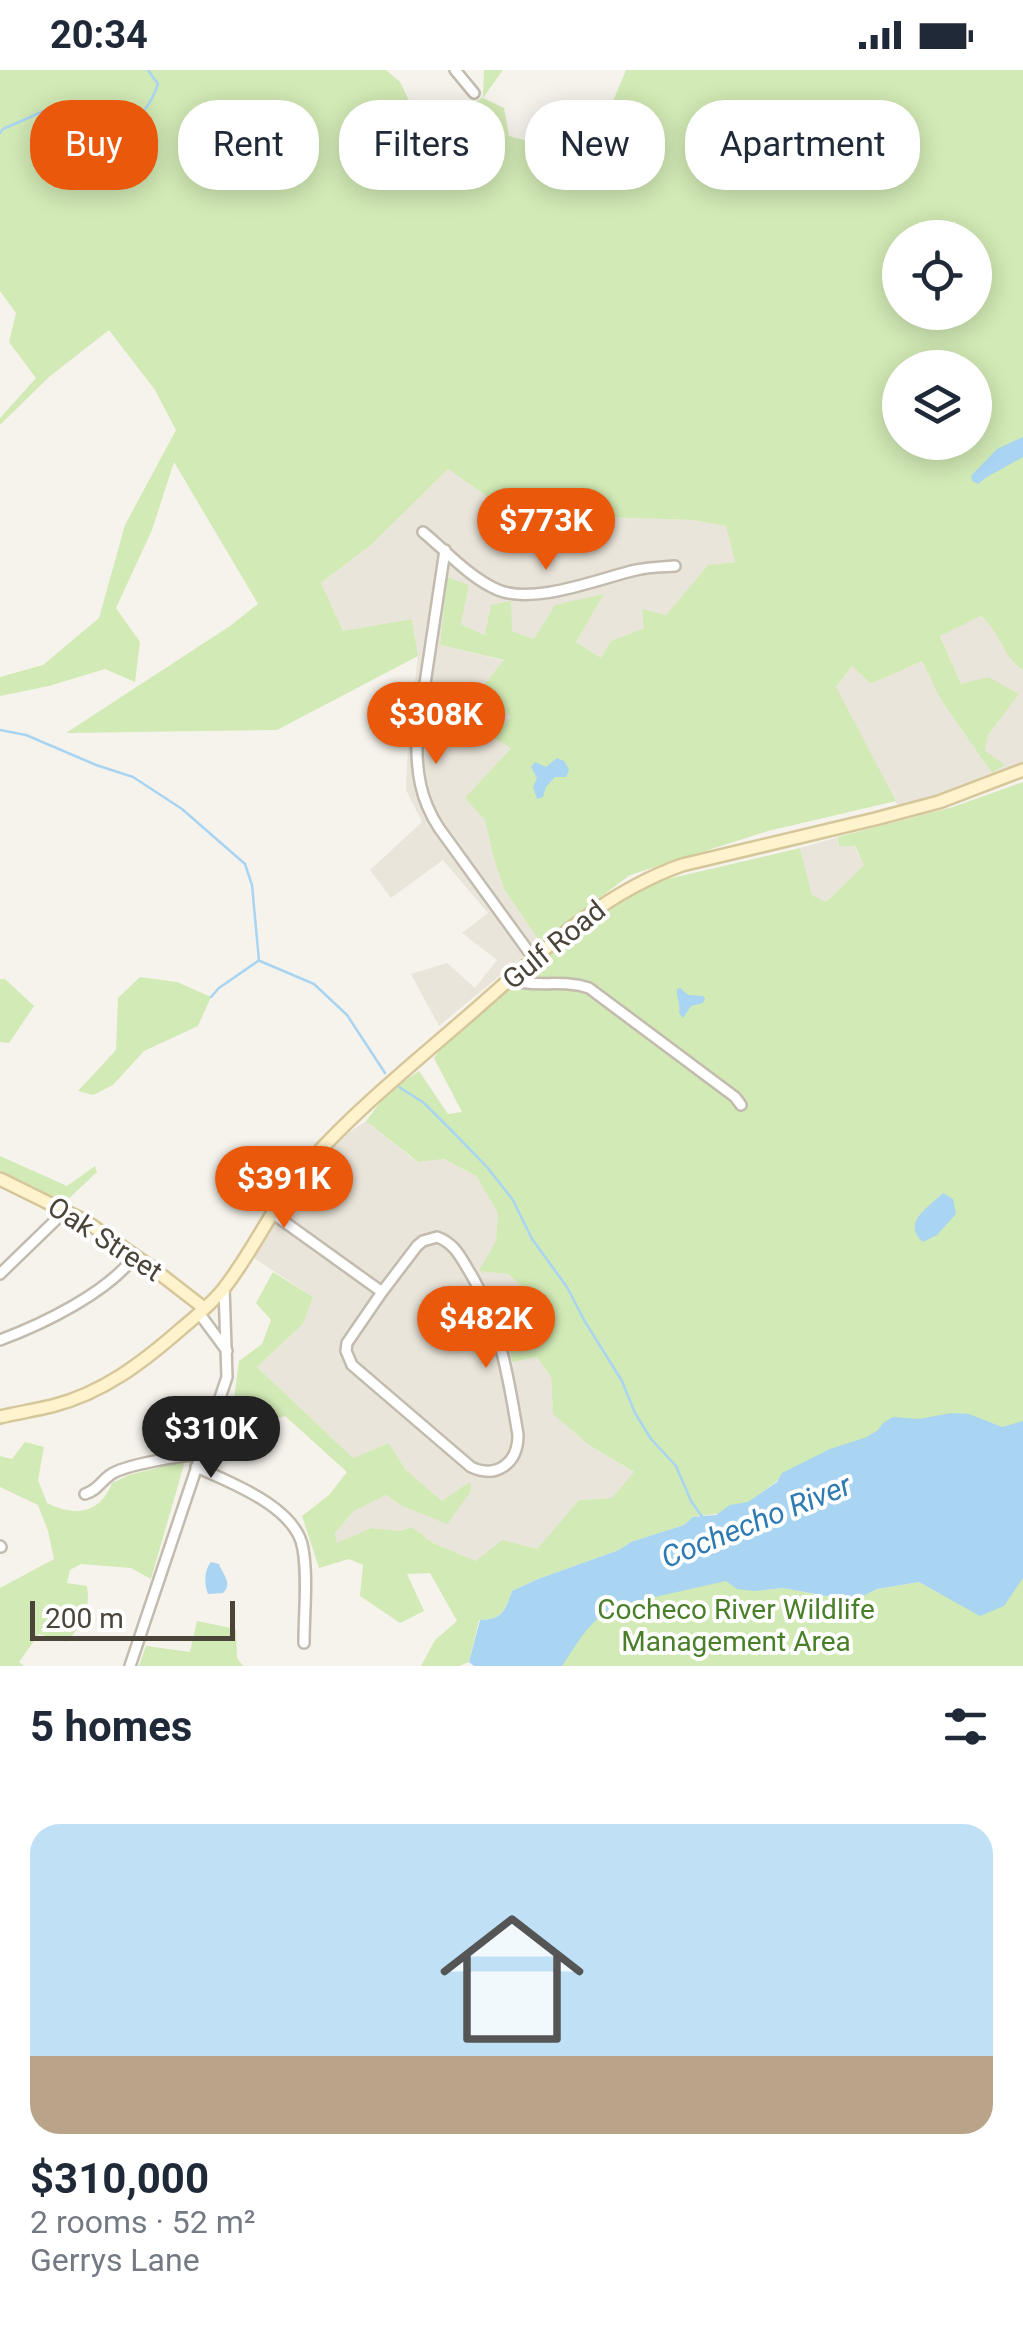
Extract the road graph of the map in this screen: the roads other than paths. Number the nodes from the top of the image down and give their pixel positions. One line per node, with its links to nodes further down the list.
1 (455, 70): 2 (street)
2 (474, 94)
3 (423, 532): 4 (street)
4 (445, 550): 5 (street); 7 (street)
5 (675, 566)
6 (1023, 770): 7 (street, Gulf Road)
7 (534, 959): 8 (street, Gulf Road)
8 (510, 980): 9 (street); 12 (street, Gulf Road)
9 (741, 1105)
10 (0, 1179): 11 (street, Oak Street)
11 (66, 1210): 13 (street, Oak Street); 14 (street)
12 (272, 1212): 15 (street, Gulf Road); 16 (street)
13 (135, 1256): 17 (street, Oak Street); 18 (street)
14 (0, 1274)
15 (224, 1288): 17 (street, Gulf Road); 19 (street)
16 (382, 1292): 16 (street)
17 (203, 1310): 19 (street); 20 (street, Gulf Road)
18 (0, 1340)
19 (227, 1352): 21 (street)
20 (0, 1417)
21 (197, 1461): 22 (street); 23 (street); 24 (street)
22 (85, 1494)
23 (304, 1643)
24 (130, 1666)

